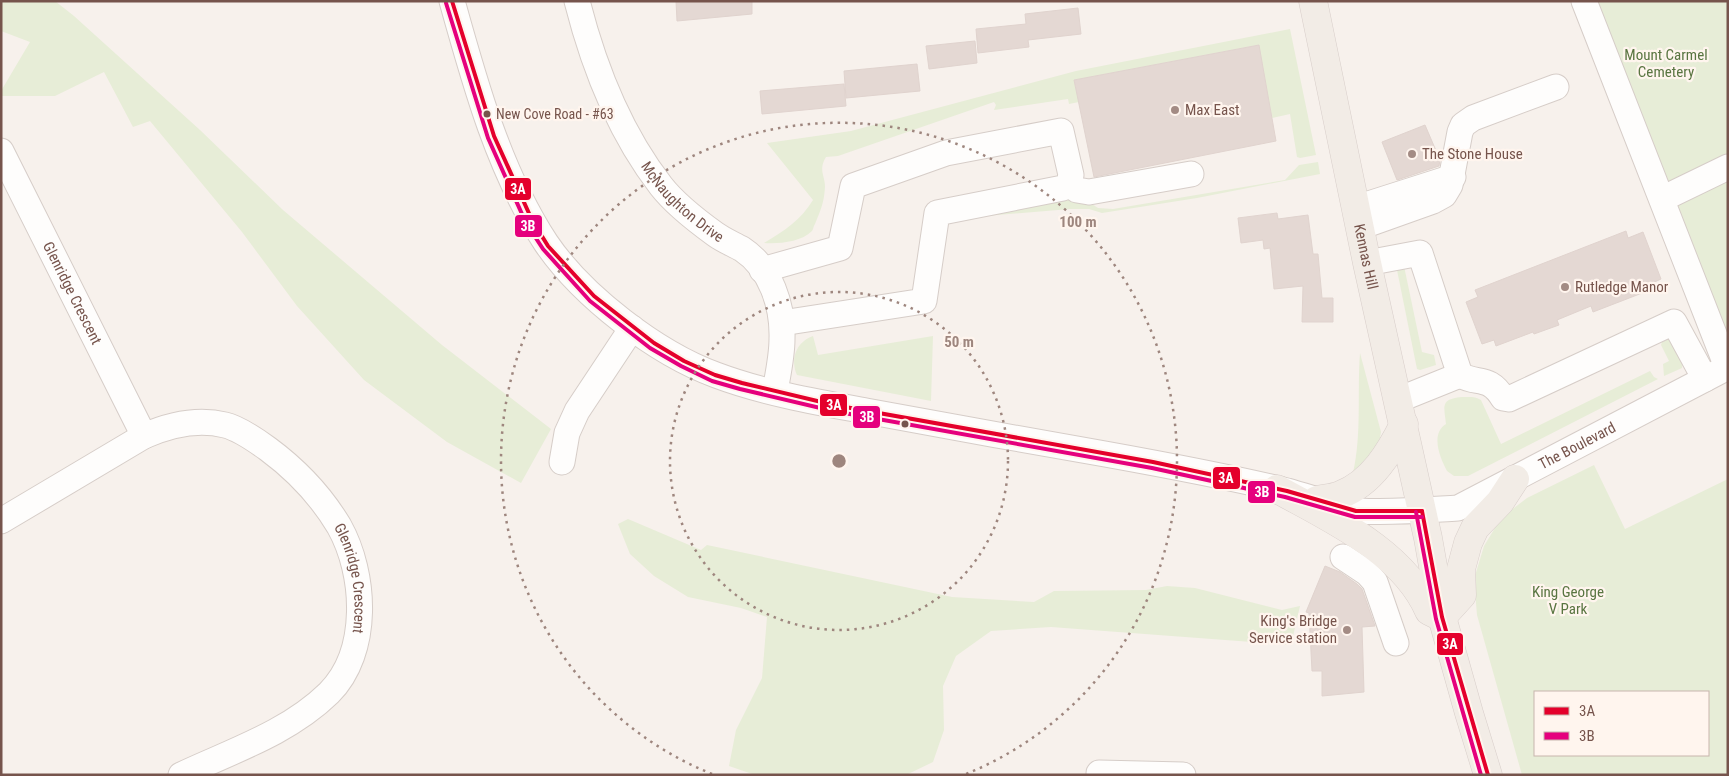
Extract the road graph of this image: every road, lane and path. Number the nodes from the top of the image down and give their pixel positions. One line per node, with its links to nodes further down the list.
1 (452, 1): 15 (street, The Boulevard)
2 (577, 1): 13 (street, McNaughton Drive)
3 (1313, 1): 11 (main road, Kennas Hill)
4 (1584, 1): 10 (street)
5 (1556, 87): 11 (street)
6 (1, 151): 21 (street, Glenridge Crescent)
7 (1728, 167): 10 (street)
8 (1191, 174): 9 (street)
9 (1069, 183): 13 (street); 14 (street)
10 (1662, 199): 16 (street)
11 (1358, 217): 12 (main road, Kennas Hill)
12 (1367, 263): 17 (street); 20 (main road, Kennas Hill)
13 (762, 270): 14 (street, McNaughton Drive)
14 (782, 323): 19 (street, McNaughton Drive)
15 (632, 328): 19 (street, The Boulevard); 22 (street)
16 (1728, 367): 18 (street, The Boulevard)
17 (1460, 375): 18 (street); 20 (street)
18 (1705, 380): 23 (street, The Boulevard)
19 (775, 392): 24 (street, The Boulevard)
20 (1401, 412): 25 (main road); 26 (main road, Kennas Hill)
21 (144, 436): 27 (street, Glenridge Crescent); 32 (street, Glenridge Crescent)
22 (562, 462)
23 (1515, 479): 26 (street, The Boulevard); 29 (main road)
24 (1277, 489): 25 (street, The Boulevard); 28 (main road)
25 (1317, 500): 26 (street, The Boulevard)
26 (1422, 511): 29 (main road, Kennas Hill)
27 (1, 521)
28 (1354, 533): 29 (main road); 30 (street)
29 (1442, 617): 34 (main road, Kennas Hill)
30 (1396, 643)
31 (1099, 773): 33 (street)
32 (181, 775)
33 (1183, 775)
34 (1488, 775)

